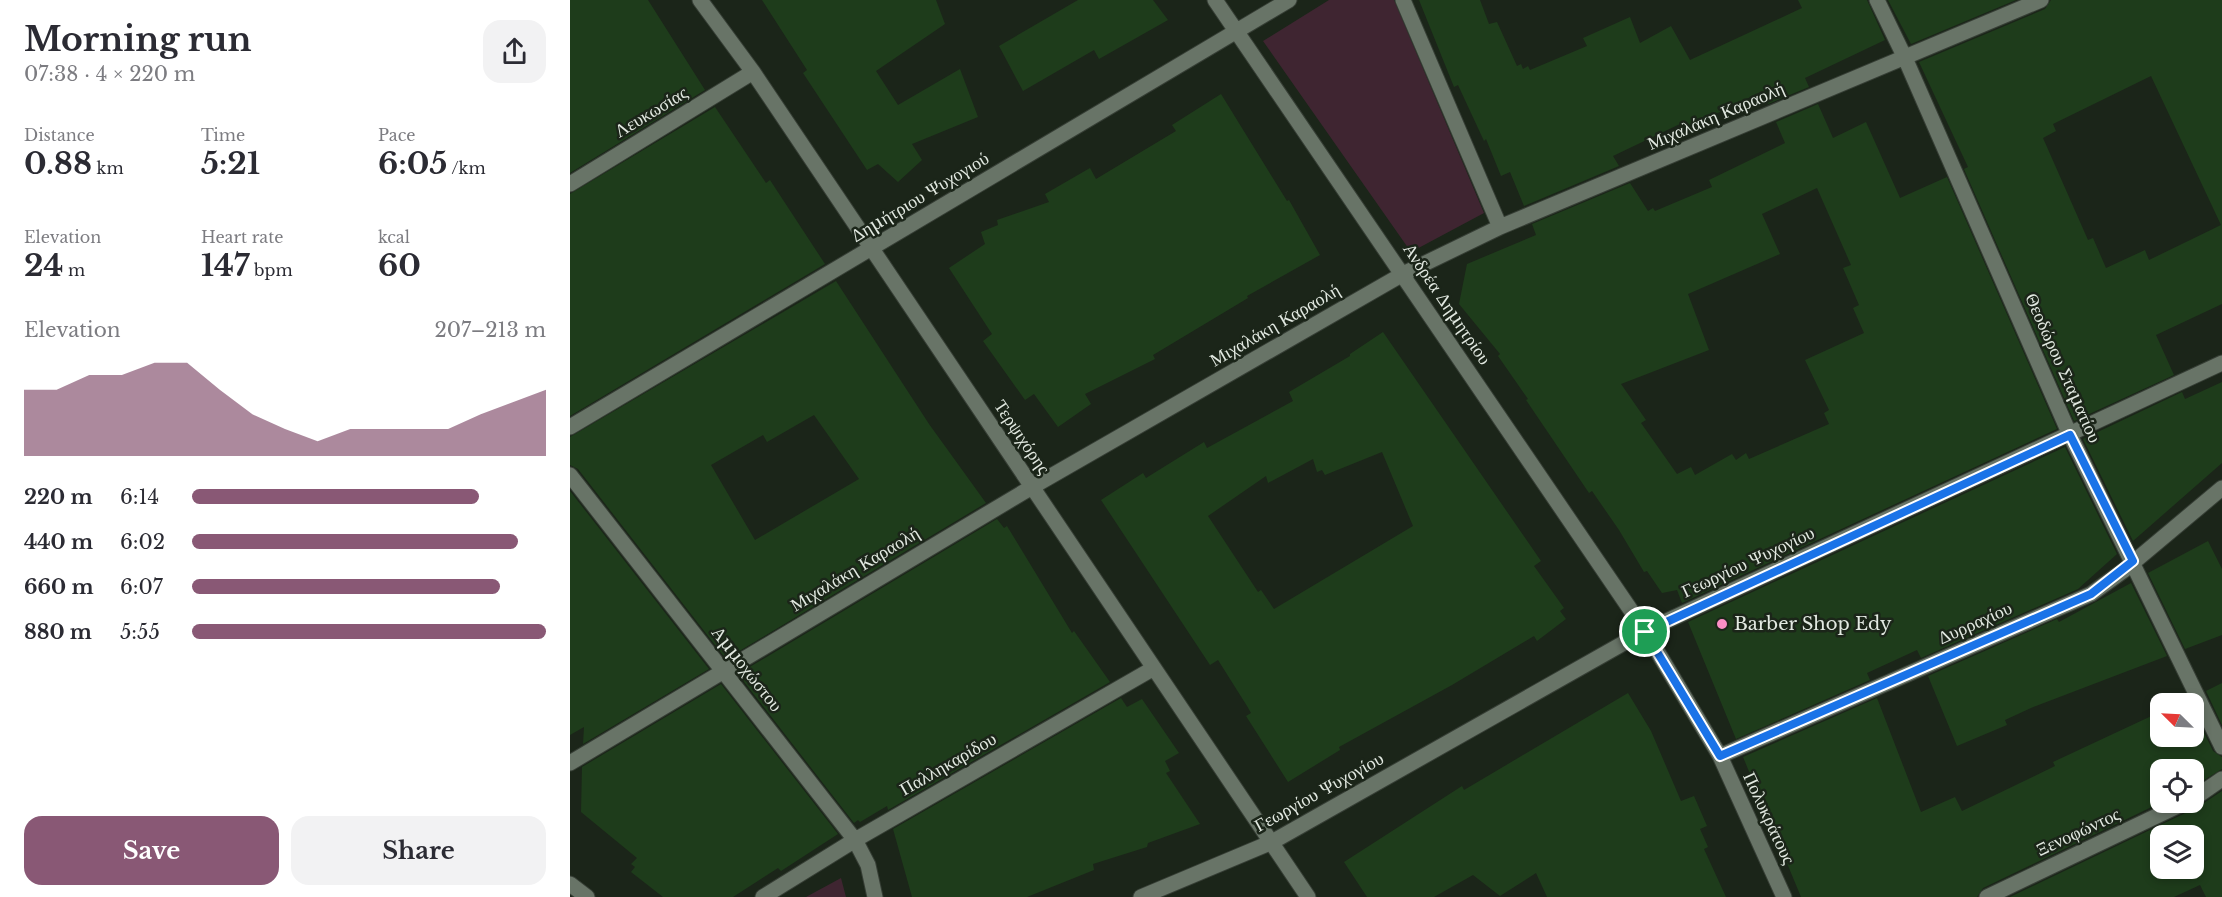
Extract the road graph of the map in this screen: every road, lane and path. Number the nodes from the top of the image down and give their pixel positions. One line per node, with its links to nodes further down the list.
1 (700, 0): 9 (street, Τερψιχόρης)
2 (1215, 0): 7 (street, Ανδρέα Δημητρίου)
3 (1289, 0): 7 (street, Δημήτριου Ψυχογιού)
4 (1403, 0): 11 (street)
5 (1877, 0): 8 (street, Θεοδώρου Σταματίου)
6 (2041, 0): 8 (street, Μιχαλάκη Καραολή)
7 (1238, 31): 12 (street, Δημήτριου Ψυχογιού); 13 (street, Ανδρέα Δημητρίου)
8 (1905, 58): 11 (street, Μιχαλάκη Καραολή); 16 (street, Θεοδώρου Σταματίου)
9 (753, 72): 10 (street, Λευκωσίας); 12 (street, Τερψιχόρης)
10 (570, 184)
11 (1500, 227): 13 (street, Μιχαλάκη Καραολή)
12 (871, 248): 15 (street, Δημήτριου Ψυχογιού); 18 (street, Τερψιχόρης)
13 (1403, 274): 18 (street, Μιχαλάκη Καραολή); 21 (street, Ανδρέα Δημητρίου)
14 (2222, 363): 16 (street, Γεωργίου Ψυχογίου)
15 (570, 427)
16 (2070, 435): 20 (street, Θεοδώρου Σταματίου); 21 (street, Γεωργίου Ψυχογίου)
17 (570, 475): 23 (street, Αμμοχώστου)
18 (1032, 487): 22 (street, Τερψιχόρης); 23 (street, Μιχαλάκη Καραολή)
19 (2222, 488): 20 (street, Δυρραχίου)
20 (2133, 561): 24 (street, Θεοδώρου Σταματίου); 25 (street, Δυρραχίου)
21 (1645, 632): 25 (street, Πολυκράτους); 31 (street, Γεωργίου Ψυχογίου)
22 (1154, 668): 30 (street, Παλληκαρίδου); 31 (street, Τερψιχόρης)
23 (724, 670): 26 (street, Μιχαλάκη Καραολή); 30 (street, Αμμοχώστου)
24 (2222, 747)
25 (1720, 756): 38 (street, Πολυκράτους)
26 (570, 763)
27 (2222, 779): 28 (street)
28 (2204, 791)
29 (2163, 813): 39 (street, Ξενοφώντος)
30 (855, 840): 34 (street, Παλληκαρίδου); 35 (street, Αμμοχώστου)
31 (1272, 842): 36 (street, Γεωργίου Ψυχογίου); 37 (street, Τερψιχόρης)
32 (570, 884): 33 (street)
33 (587, 897)
34 (762, 897)
35 (875, 897)
36 (1141, 897)
37 (1308, 897)
38 (1784, 897)
39 (1987, 897)

